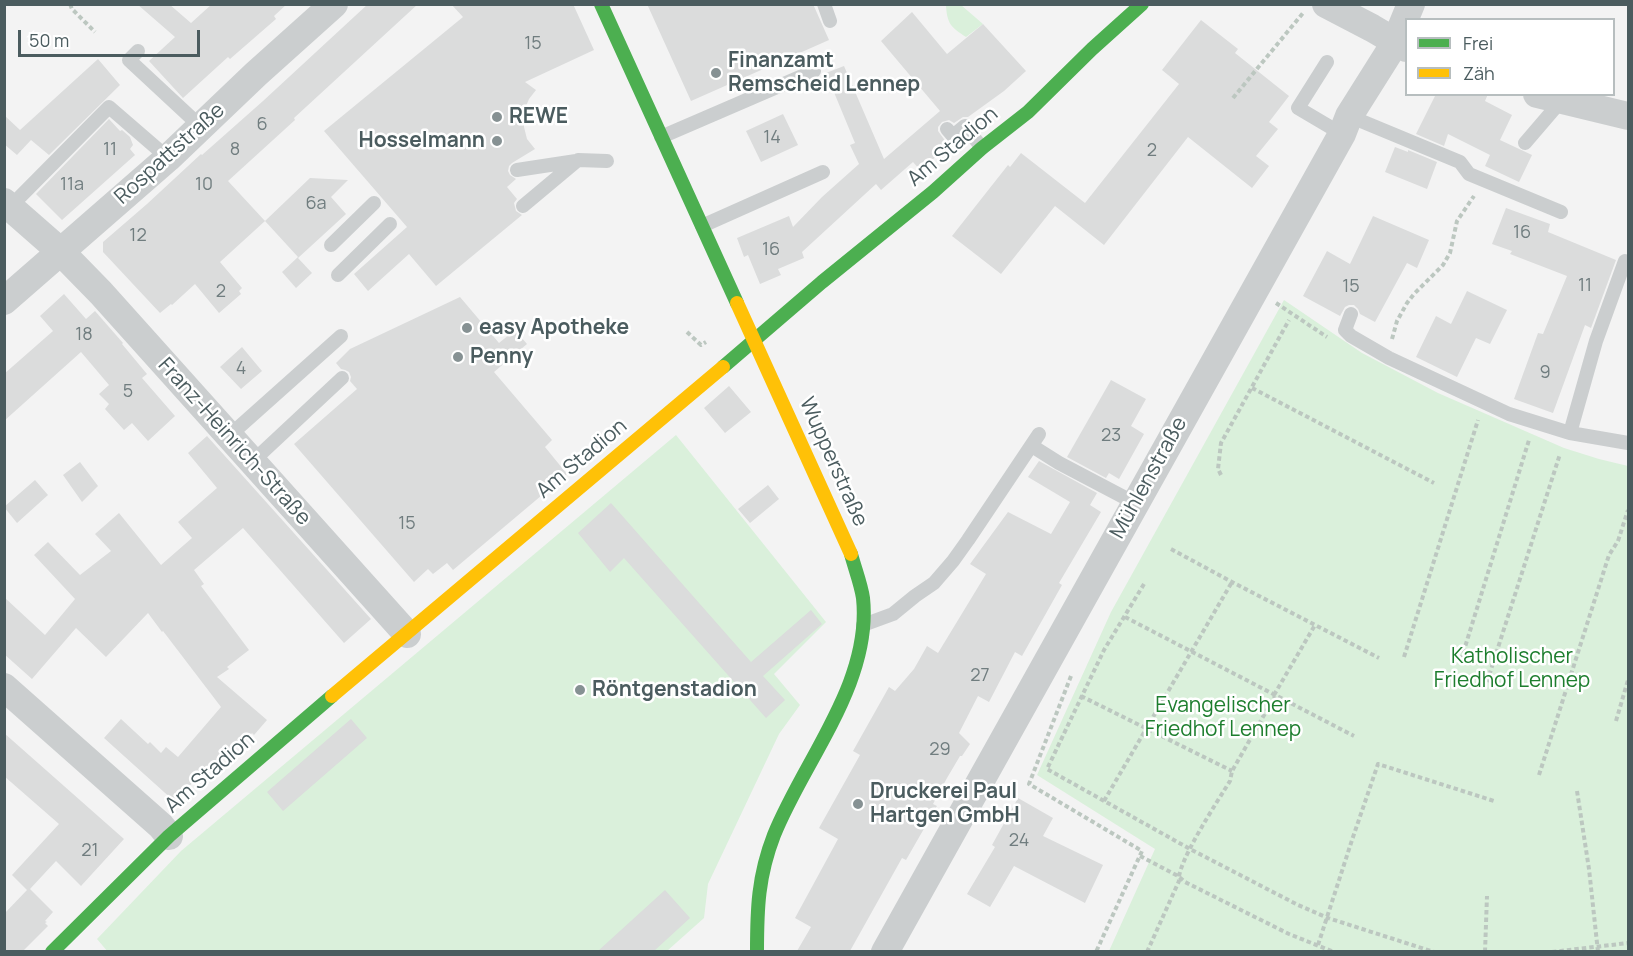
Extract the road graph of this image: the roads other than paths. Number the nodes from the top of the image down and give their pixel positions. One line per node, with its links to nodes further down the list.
1 (334, 4): 15 (street, Rospattstraße)
2 (601, 4): 17 (street, Wupperstraße)
3 (825, 4): 6 (lane)
4 (1143, 4): 19 (street, Am Stadion)
5 (1326, 4): 8 (street)
6 (831, 21)
7 (1405, 29): 8 (street, Mühlenstraße)
8 (1401, 46): 14 (street, Mühlenstraße)
9 (138, 51): 15 (lane)
10 (1327, 62): 14 (lane)
11 (813, 71): 17 (lane)
12 (1549, 98): 13 (street); 18 (lane)
13 (1629, 116)
14 (1346, 125): 28 (lane); 46 (street, Mühlenstraße)
15 (200, 126): 20 (street, Rospattstraße)
16 (947, 129): 19 (lane)
17 (661, 137): 30 (street, Wupperstraße)
18 (1525, 143)
19 (982, 148): 38 (street, Am Stadion)
20 (168, 158): 26 (lane); 32 (street, Rospattstraße)
21 (578, 160): 22 (lane); 23 (lane); 27 (lane)
22 (607, 161)
23 (517, 170)
24 (823, 172): 30 (lane)
25 (374, 203): 31 (lane)
26 (7, 205): 32 (street, Franz-Heinrich-Straße)
27 (523, 206)
28 (1561, 212)
29 (390, 224): 34 (lane)
30 (702, 226): 38 (street, Wupperstraße)
31 (331, 245)
32 (60, 251): 35 (street, Rospattstraße); 42 (street, Franz-Heinrich-Straße)
33 (1624, 261): 40 (lane)
34 (338, 275)
35 (4, 302)
36 (1351, 315): 40 (lane)
37 (341, 336): 42 (lane)
38 (755, 341): 48 (street, Am Stadion); 49 (street, Wupperstraße)
39 (342, 378): 45 (lane)
40 (1570, 433): 43 (lane)
41 (1039, 434): 44 (lane)
42 (229, 436): 45 (street, Franz-Heinrich-Straße)
43 (1629, 443)
44 (1032, 446): 46 (lane); 49 (lane)
45 (252, 462): 50 (street, Franz-Heinrich-Straße)
46 (1135, 503): 55 (street, Mühlenstraße)
47 (499, 532): 48 (lane)
48 (511, 546): 50 (street, Am Stadion)
49 (863, 625): 54 (street, Wupperstraße)
50 (407, 634): 52 (street, Am Stadion)
51 (4, 687): 52 (street)
52 (169, 836): 53 (street, Am Stadion)
53 (52, 951)
54 (757, 951)
55 (885, 951)

